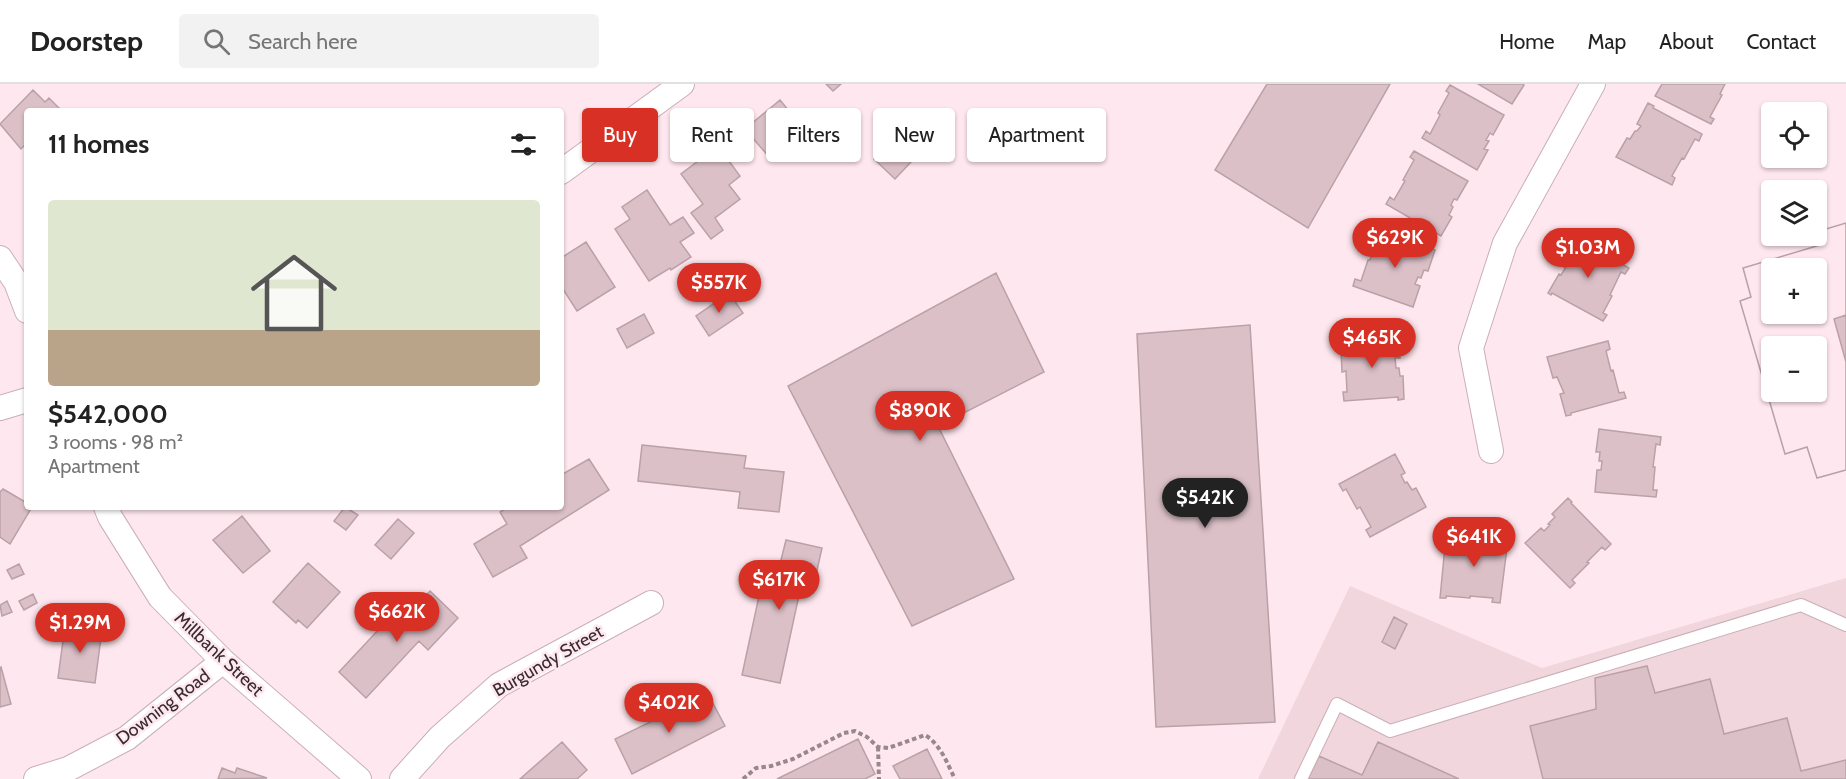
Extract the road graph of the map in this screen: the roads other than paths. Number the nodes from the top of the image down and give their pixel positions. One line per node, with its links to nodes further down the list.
1 (682, 84): 3 (street)
2 (1593, 84): 8 (street)
3 (564, 170)
4 (0, 258): 5 (street)
5 (24, 303)
6 (24, 401): 7 (street)
7 (0, 408)
8 (1491, 451)
9 (107, 510): 12 (street, Millbank Street)
10 (651, 603): 15 (street, Burgundy Street)
11 (1846, 626): 16 (lane)
12 (223, 661): 13 (street, Downing Road); 14 (street, Millbank Street)
13 (36, 779)
14 (359, 779)
15 (402, 779)
16 (1301, 779)

